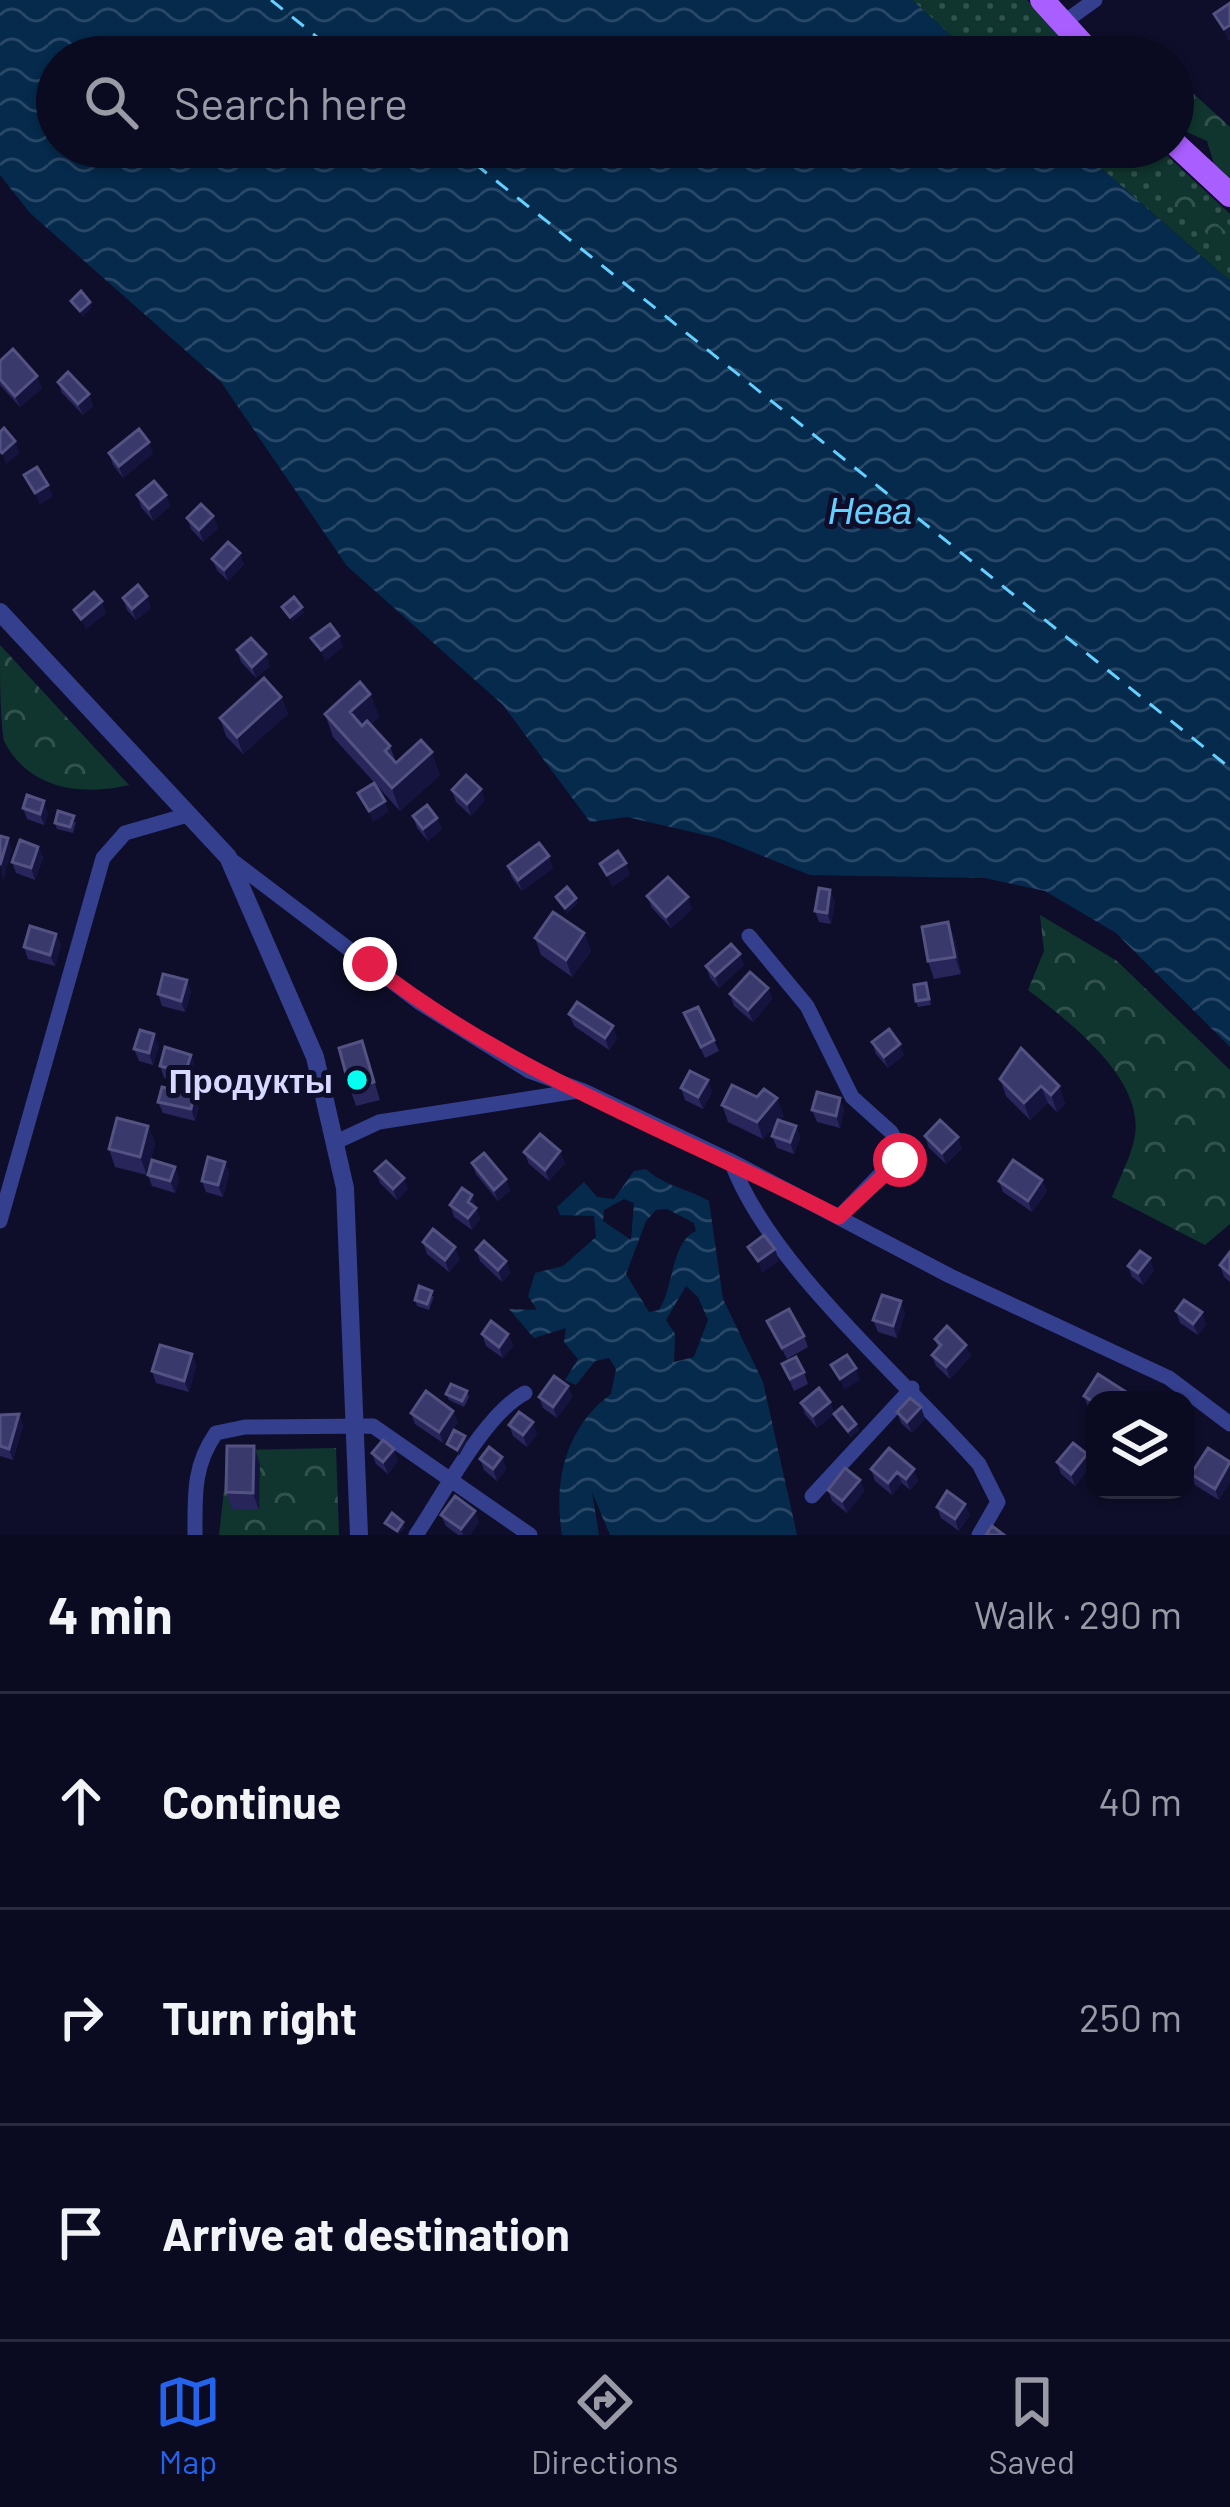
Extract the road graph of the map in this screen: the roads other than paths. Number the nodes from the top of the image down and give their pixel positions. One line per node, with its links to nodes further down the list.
1 (1042, 0): 3 (main road)
2 (1095, 0): 3 (street)
3 (1063, 23): 4 (main road)
4 (1075, 36)
5 (1194, 162): 6 (main road)
6 (1230, 195)
7 (0, 612): 8 (street)
8 (184, 816): 9 (street); 15 (street)
9 (227, 857): 11 (street); 12 (street)
10 (748, 936): 14 (street)
11 (584, 1090): 12 (street); 13 (street)
12 (336, 1142): 18 (street)
13 (731, 1161): 14 (street); 16 (street)
14 (839, 1217): 19 (street)
15 (0, 1220)
16 (912, 1388): 21 (street); 26 (street)
17 (526, 1393): 20 (street)
18 (356, 1424): 20 (street); 22 (street); 23 (street)
19 (1230, 1424)
20 (451, 1477): 24 (street); 25 (street)
21 (812, 1496)
22 (196, 1535)
23 (359, 1535)
24 (416, 1535)
25 (530, 1535)
26 (979, 1535)

